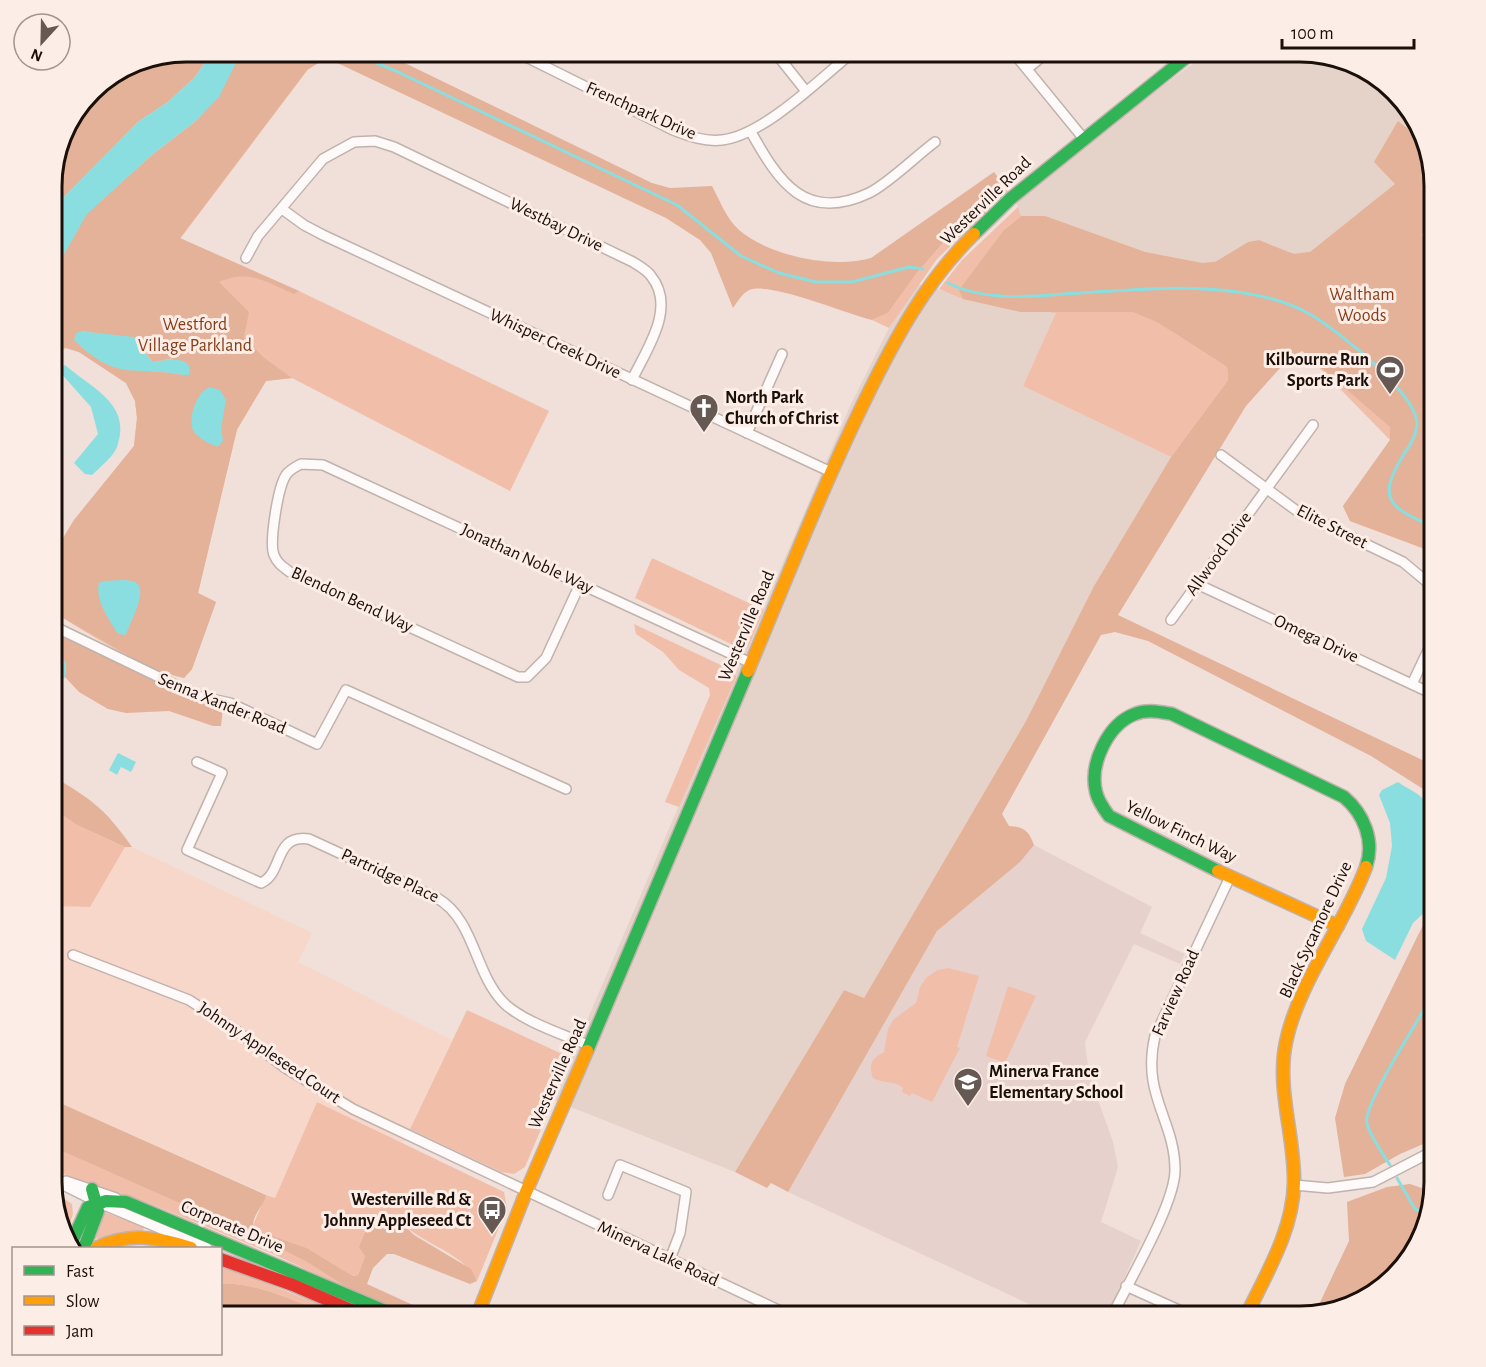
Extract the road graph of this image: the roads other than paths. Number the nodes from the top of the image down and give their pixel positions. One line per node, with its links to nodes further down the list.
1 (537, 62): 9 (street, Frenchpark Drive)
2 (783, 62): 8 (street)
3 (840, 62): 8 (street, Frenchpark Drive)
4 (1022, 62): 7 (street)
5 (1035, 62): 7 (street)
6 (1180, 62): 10 (main road, Westerville Road)
7 (1028, 68): 10 (street)
8 (805, 90): 9 (street, Frenchpark Drive)
9 (751, 132): 11 (street)
10 (1084, 139): 20 (main road, Westerville Road)
11 (935, 142)
12 (282, 209): 13 (street); 15 (street, Whisper Creek Drive); 15 (street, Westbay Drive)
13 (246, 258)
14 (782, 354): 17 (street)
15 (632, 380): 17 (street, Whisper Creek Drive)
16 (1314, 425): 21 (street, Allwood Drive)
17 (747, 434): 20 (street, Whisper Creek Drive)
18 (1221, 455): 21 (street, Elite Street)
19 (301, 464): 23 (street, Jonathan Noble Way); 23 (street, Blendon Bend Way)
20 (831, 472): 28 (main road, Westerville Road)
21 (1267, 489): 22 (street, Elite Street); 24 (street, Allwood Drive)
22 (1424, 580)
23 (580, 584): 28 (street, Jonathan Noble Way)
24 (1197, 584): 25 (street, Allwood Drive); 29 (street, Omega Drive)
25 (1172, 620)
26 (62, 630): 33 (street, Senna Xander Road)
27 (1424, 659): 29 (street)
28 (752, 663): 37 (main road, Westerville Road)
29 (1412, 684): 30 (street, Omega Drive)
30 (1424, 690)
31 (1124, 721): 34 (main road, Yellow Finch Way); 35 (main road, Black Sycamore Drive)
32 (196, 762): 37 (street, Partridge Place)
33 (566, 789)
34 (1230, 877): 35 (main road, Yellow Finch Way); 56 (street, Farview Road)
35 (1338, 926): 41 (main road, Black Sycamore Drive)
36 (74, 955): 43 (street, Johnny Appleseed Court)
37 (590, 1046): 43 (main road, Westerville Road)
38 (1424, 1156): 41 (street)
39 (62, 1181): 42 (street, Corporate Drive)
40 (62, 1184): 45 (street, Corporate Drive)
41 (1294, 1185): 63 (main road, Black Sycamore Drive)
42 (92, 1189): 45 (main road); 46 (street, Corporate Drive)
43 (526, 1192): 53 (street, Minerva Lake Road); 59 (main road, Westerville Road)
44 (608, 1195): 53 (street)
45 (97, 1202): 46 (main road); 47 (main road); 48 (main road); 51 (street, Corporate Drive)
46 (126, 1202): 58 (main road, Corporate Drive)
47 (74, 1236)
48 (84, 1247)
49 (98, 1247): 50 (main road)
50 (188, 1247)
51 (205, 1247)
52 (222, 1255): 55 (street, Corporate Drive)
53 (670, 1259): 60 (street, Minerva Lake Road)
54 (222, 1260): 55 (main road)
55 (293, 1285): 57 (main road, Corporate Drive)
56 (1126, 1286): 61 (street, Farview Road); 62 (street)
57 (342, 1306)
58 (373, 1306)
59 (481, 1306)
60 (770, 1306)
61 (1117, 1306)
62 (1170, 1306)
63 (1251, 1306)

